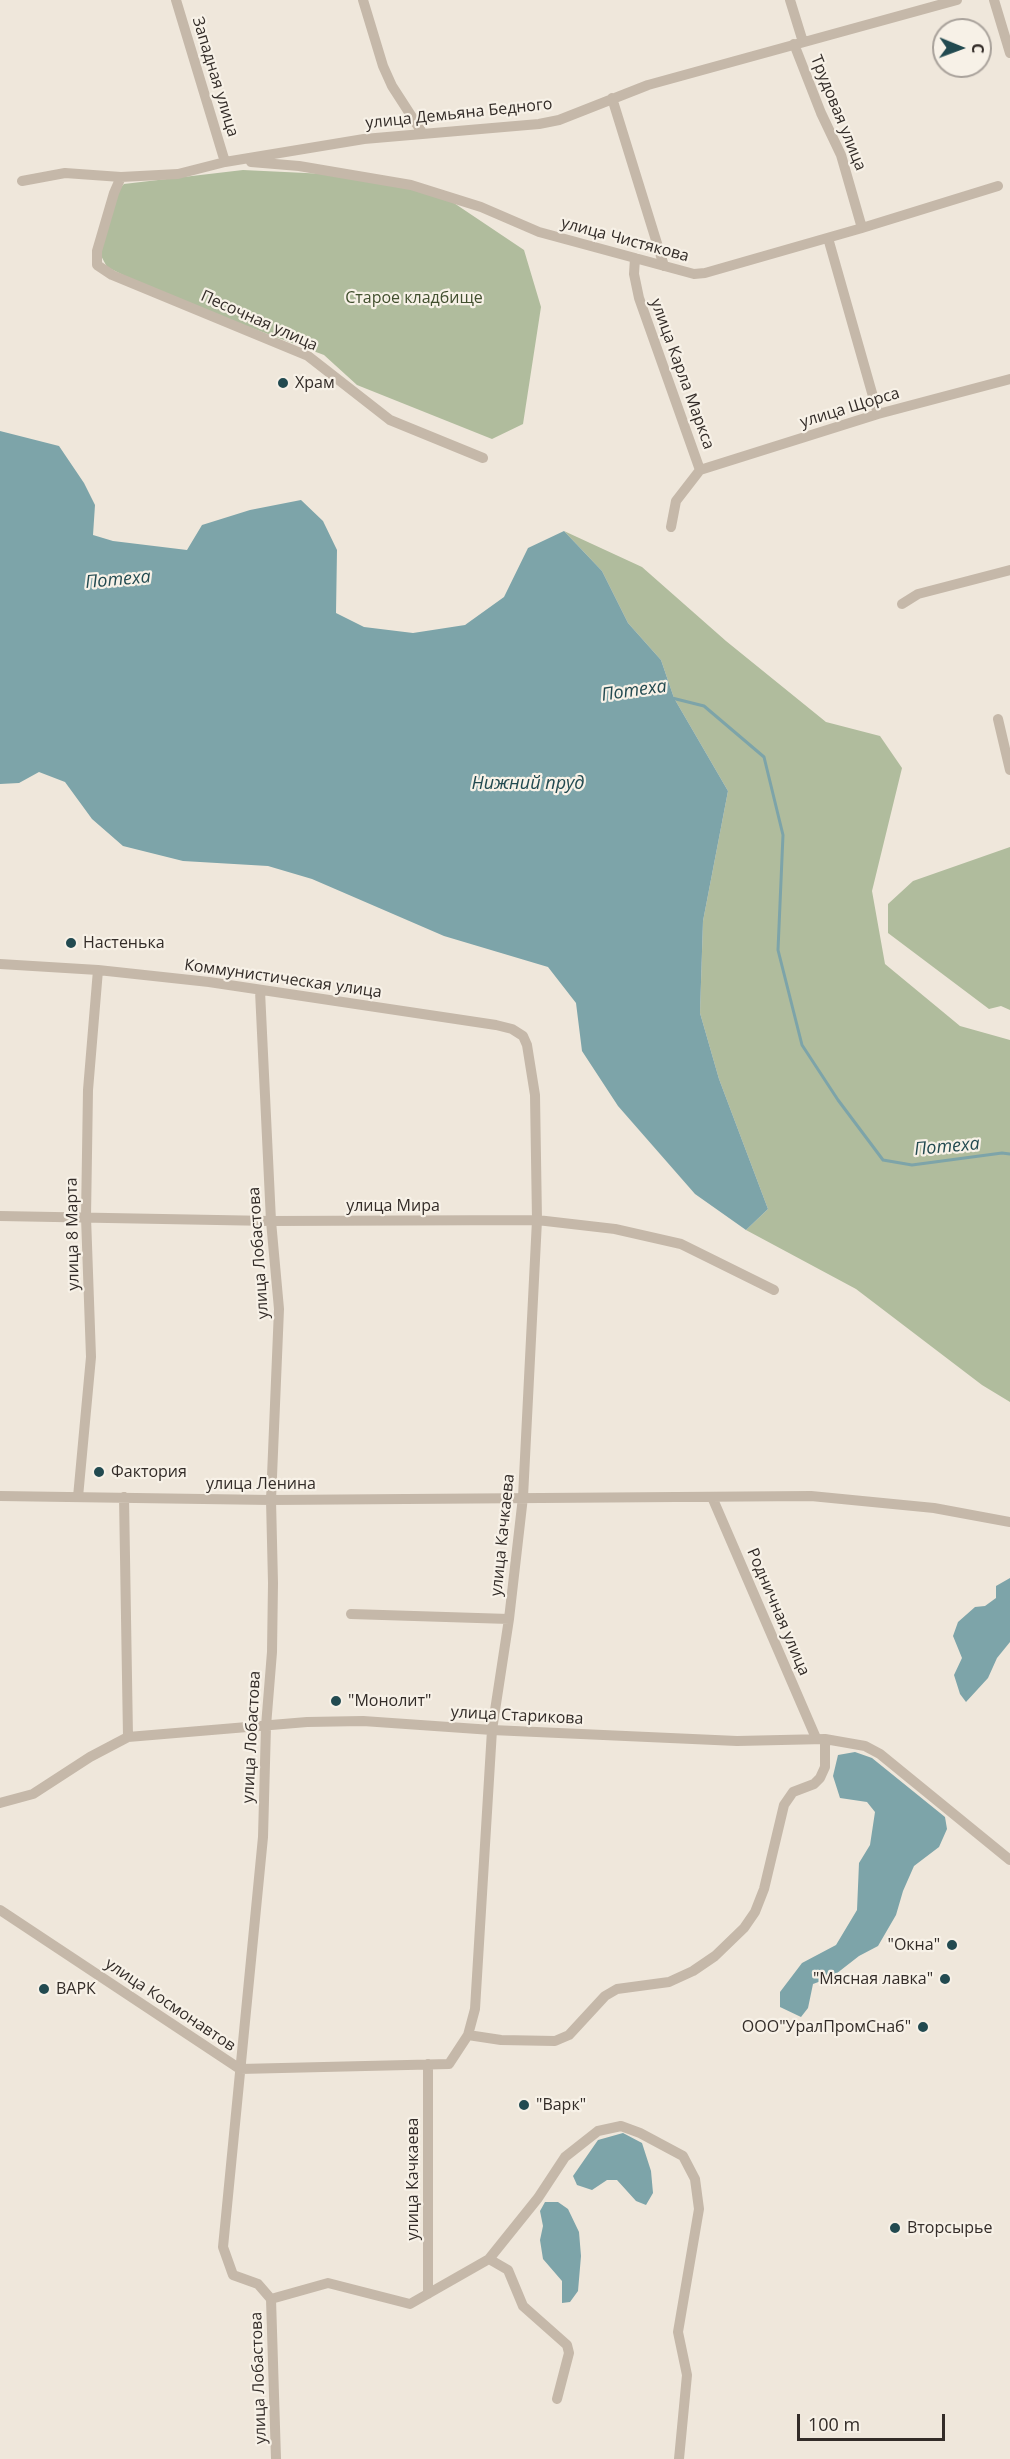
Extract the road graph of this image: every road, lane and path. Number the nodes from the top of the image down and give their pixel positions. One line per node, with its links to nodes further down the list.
1 (176, 0): 11 (street, Западная улица)
2 (363, 0): 9 (street)
3 (790, 0): 6 (street, Трудовая улица)
4 (957, 0): 6 (street, улица Демьяна Бедного)
5 (994, 0): 7 (street)
6 (798, 43): 8 (street, улица Демьяна Бедного); 15 (street, Трудовая улица)
7 (1010, 53)
8 (612, 98): 9 (street, улица Демьяна Бедного); 18 (street)
9 (423, 134): 10 (street, улица Демьяна Бедного)
10 (242, 160): 11 (street, улица Демьяна Бедного); 17 (street, улица Чистякова)
11 (225, 162): 12 (street, улица Демьяна Бедного)
12 (122, 177): 13 (street, улица Демьяна Бедного); 21 (street, Песочная улица)
13 (22, 181)
14 (998, 186): 15 (street, улица Чистякова)
15 (862, 228): 16 (street, улица Чистякова)
16 (828, 238): 18 (street, улица Чистякова); 20 (street)
17 (635, 258): 18 (street, улица Чистякова); 22 (street, улица Карла Маркса)
18 (664, 266)
19 (1010, 379): 20 (street, улица Щорса)
20 (878, 414): 22 (street, улица Щорса)
21 (483, 458)
22 (700, 470): 23 (street, улица Карла Маркса)
23 (672, 527)
24 (1010, 570): 25 (street)
25 (902, 604)
26 (998, 719): 27 (street)
27 (1010, 770)
28 (0, 964): 29 (street, Коммунистическая улица)
29 (98, 970): 30 (street, Коммунистическая улица); 33 (street, улица 8 Марта)
30 (260, 991): 31 (street, Коммунистическая улица); 35 (street, улица Лобастова)
31 (523, 1036): 34 (street, улица Качкаева)
32 (0, 1216): 33 (street, улица Мира)
33 (86, 1217): 35 (street, улица Мира); 38 (street, улица 8 Марта)
34 (537, 1220): 35 (street, улица Мира); 36 (street, улица Мира); 40 (street, улица Качкаева)
35 (271, 1221): 42 (street, улица Лобастова)
36 (774, 1290)
37 (0, 1496): 38 (street, улица Ленина)
38 (78, 1497): 39 (street, улица Ленина)
39 (124, 1497): 42 (street, улица Ленина); 48 (street)
40 (523, 1497): 41 (street, улица Ленина); 42 (street, улица Ленина); 45 (street, улица Качкаева)
41 (712, 1497): 43 (street, улица Ленина); 49 (street, Родничная улица)
42 (271, 1500): 46 (street, улица Лобастова)
43 (1004, 1521)
44 (351, 1614): 45 (street)
45 (509, 1619): 47 (street, улица Качкаева)
46 (266, 1726): 47 (street, улица Старикова); 48 (street, улица Старикова); 56 (street, улица Лобастова)
47 (492, 1730): 49 (street, улица Старикова); 53 (street, улица Качкаева)
48 (128, 1737): 50 (street, улица Старикова)
49 (820, 1738): 51 (street, улица Старикова); 53 (street)
50 (0, 1803)
51 (1010, 1860)
52 (0, 1910): 56 (street, улица Космонавтов)
53 (468, 2035): 55 (street, улица Качкаева)
54 (428, 2064): 55 (street, улица Космонавтов); 56 (street, улица Космонавтов); 58 (street, улица Качкаева)
55 (449, 2064)
56 (240, 2069): 59 (street, улица Лобастова)
57 (489, 2259): 58 (street); 60 (street); 62 (street)
58 (428, 2294): 59 (street)
59 (271, 2300): 61 (street, улица Лобастова)
60 (557, 2399)
61 (276, 2459)
62 (679, 2459)

